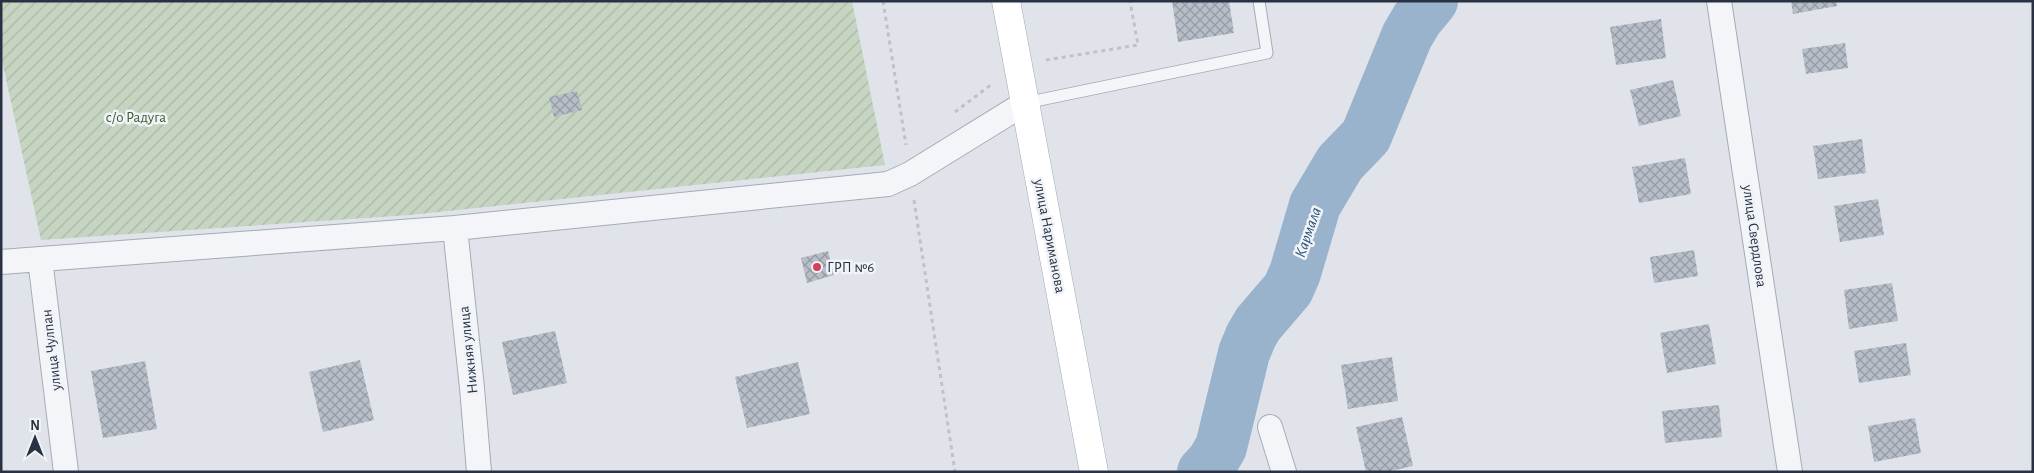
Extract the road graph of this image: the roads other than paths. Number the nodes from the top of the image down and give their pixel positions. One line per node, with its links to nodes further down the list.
1 (1006, 1): 4 (main road, улица Нариманова)
2 (1259, 1): 4 (lane)
3 (1720, 1): 13 (street, улица Свердлова)
4 (1025, 103): 5 (street); 11 (main road, улица Нариманова)
5 (455, 228): 6 (street); 10 (street, Нижняя улица)
6 (40, 259): 7 (street); 9 (street, улица Чулпан)
7 (1, 262)
8 (1270, 427): 12 (street)
9 (66, 472)
10 (479, 472)
11 (1094, 472)
12 (1284, 472)
13 (1790, 472)

